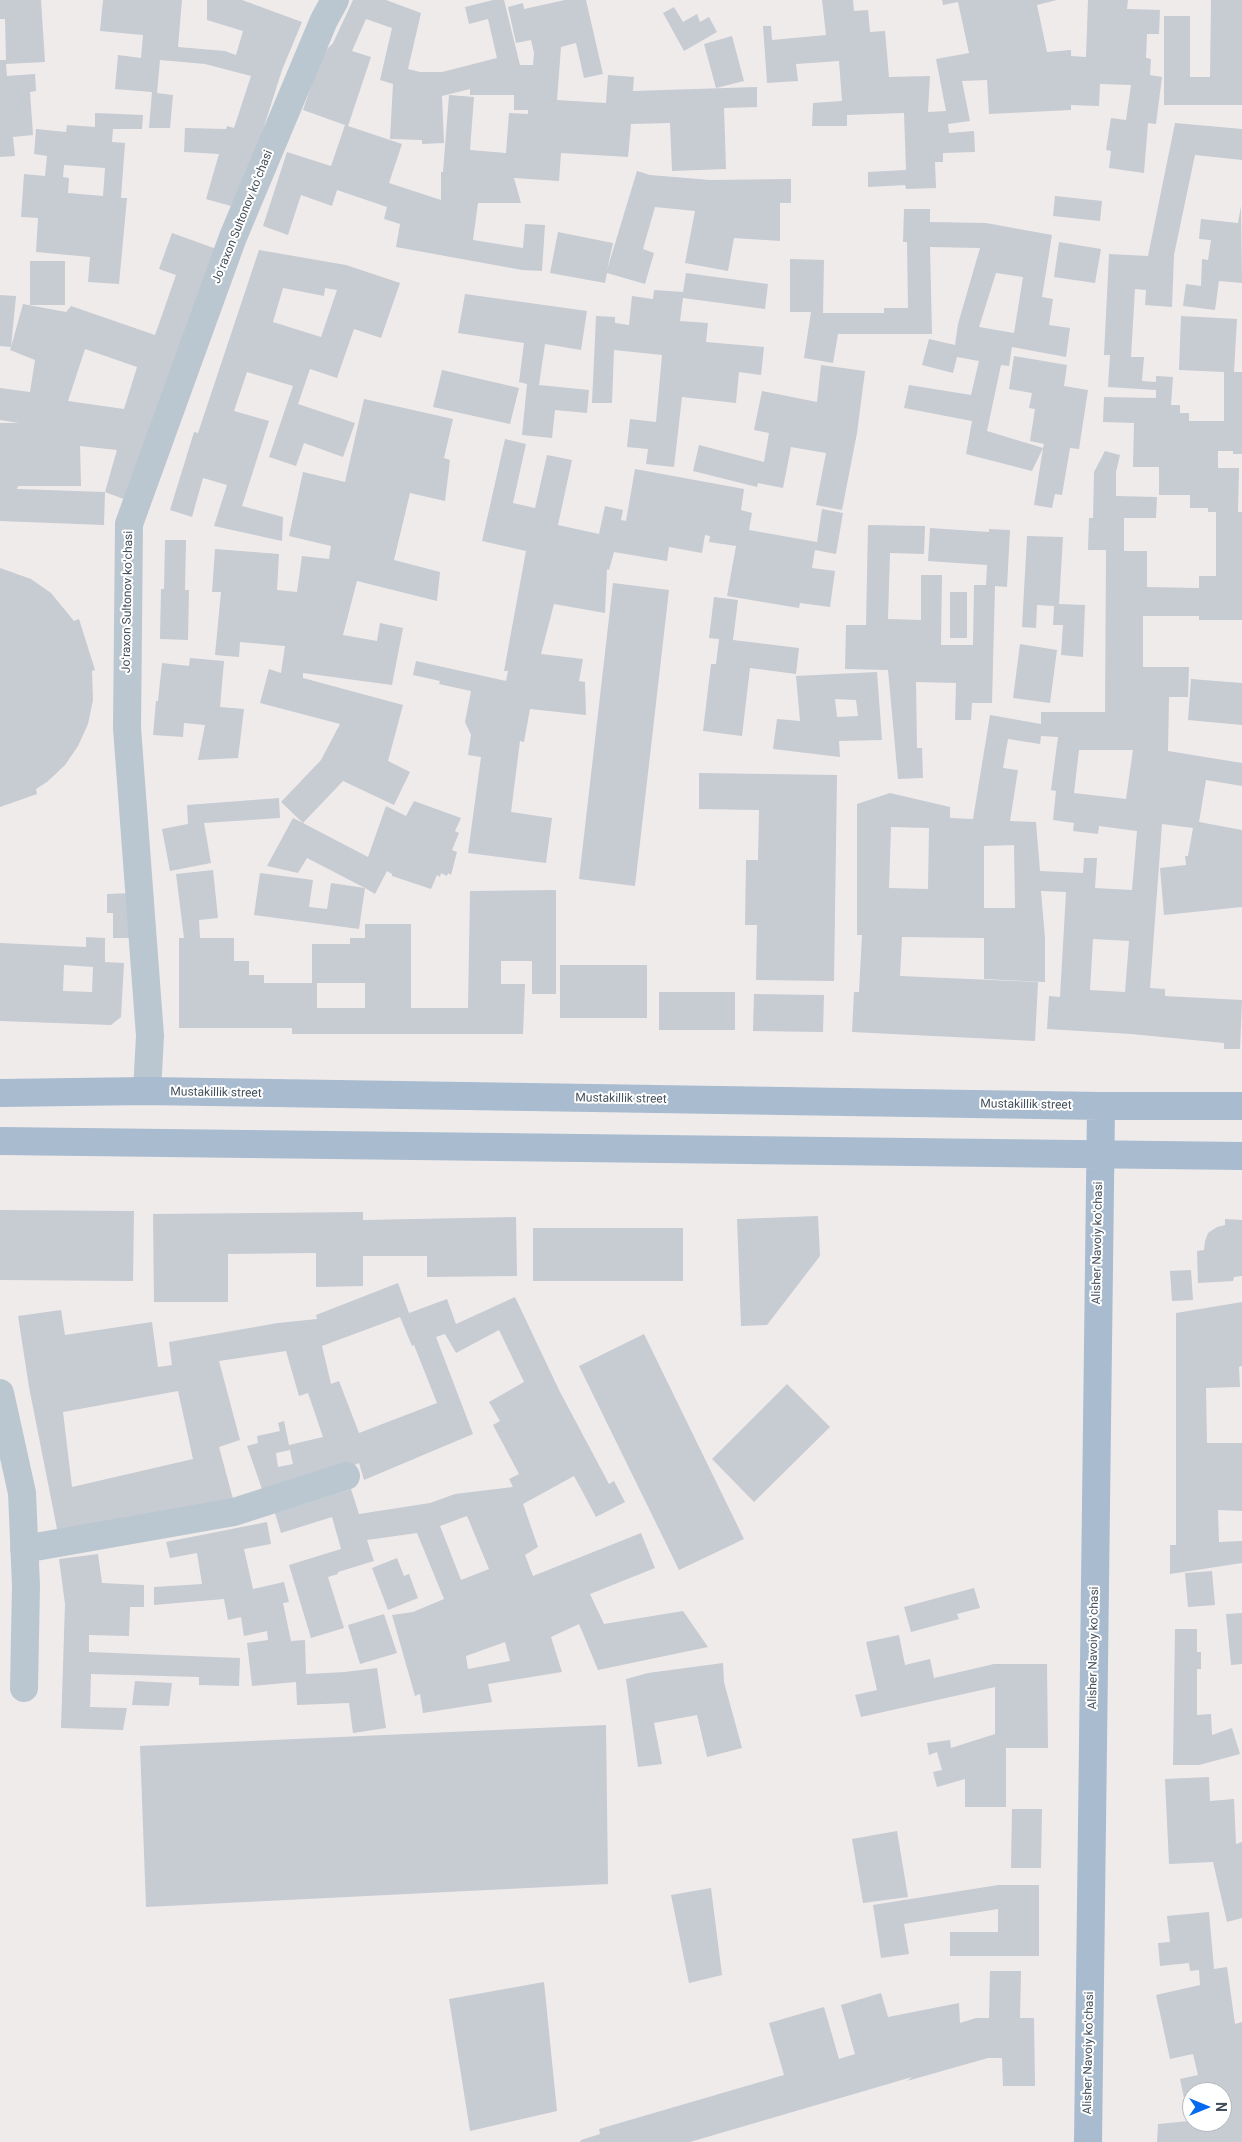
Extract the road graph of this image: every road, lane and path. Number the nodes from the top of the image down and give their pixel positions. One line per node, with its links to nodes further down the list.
1 (335, 0): 2 (street, Joʻraxon Sultonov koʻchasi)
2 (147, 1092): 3 (main road, Mustakillik street); 4 (main road, Mustakillik street)
3 (0, 1093)
4 (1100, 1106): 5 (main road, Mustakillik street); 7 (main road, Alisher Navoiy koʻchasi)
5 (1242, 1106)
6 (0, 1141): 7 (main road)
7 (1100, 1154): 8 (main road); 13 (main road, Alisher Navoiy koʻchasi)
8 (1242, 1156)
9 (0, 1393): 11 (street)
10 (346, 1476): 11 (street)
11 (24, 1549): 12 (street)
12 (24, 1688)
13 (1088, 2142)

